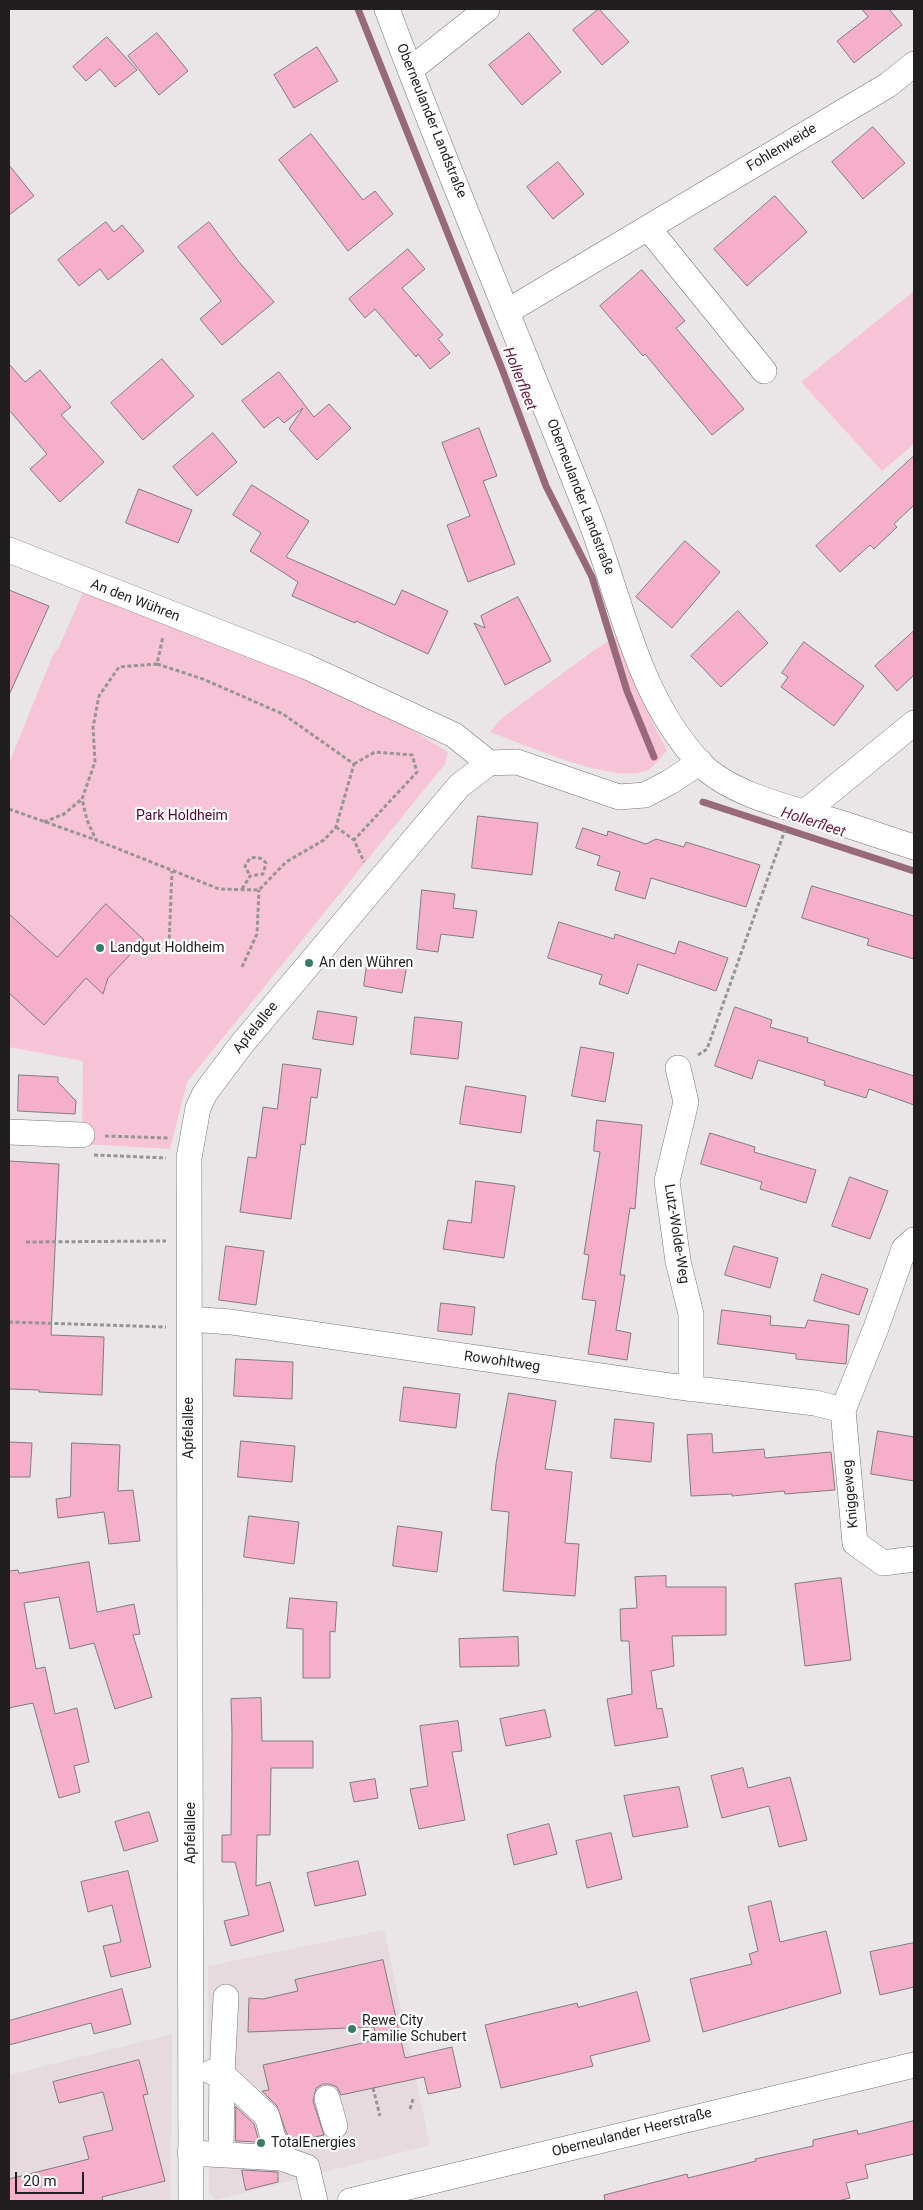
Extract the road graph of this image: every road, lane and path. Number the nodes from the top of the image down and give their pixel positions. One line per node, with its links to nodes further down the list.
1 (387, 9): 4 (street, Oberneulander Landstraße)
2 (487, 9): 4 (street)
3 (914, 64): 5 (street, Fohlenweide)
4 (410, 70): 6 (street, Oberneulander Landstraße)
5 (648, 228): 6 (street, Fohlenweide); 7 (street)
6 (508, 311): 12 (street, Oberneulander Landstraße)
7 (764, 371)
8 (9, 550): 9 (street, An den Wühren)
9 (169, 614): 10 (path); 13 (street, An den Wühren)
10 (157, 664): 14 (path); 15 (path)
11 (914, 723): 17 (street)
12 (700, 762): 13 (street); 17 (street, Oberneulander Landstraße)
13 (489, 763): 26 (street, Apfelallee)
14 (354, 764): 19 (path); 22 (path)
15 (82, 799): 18 (path); 21 (path)
16 (9, 809): 18 (path)
17 (805, 812): 23 (street, Oberneulander Landstraße)
18 (44, 822): 21 (path)
19 (336, 826): 22 (path); 28 (path)
20 (781, 839): 31 (path)
21 (96, 840): 24 (path)
22 (354, 840): 26 (path)
23 (914, 848)
24 (172, 870): 27 (path); 29 (path)
25 (250, 876): 25 (path); 27 (path)
26 (375, 885): 34 (street, Apfelallee)
27 (242, 889): 28 (path)
28 (259, 890): 30 (path)
29 (169, 945)
30 (242, 966)
31 (678, 1068): 40 (street, Lutz-Wolde-Weg)
32 (9, 1132): 33 (street)
33 (88, 1145): 34 (path); 34 (path)
34 (190, 1148): 36 (street, Apfelallee)
35 (914, 1240): 41 (street, Kniggeweg)
36 (189, 1241): 37 (path); 39 (street, Apfelallee)
37 (26, 1242)
38 (9, 1322): 39 (path)
39 (189, 1323): 40 (street, Rowohltweg); 45 (street, Apfelallee)
40 (691, 1389): 41 (street, Rowohltweg)
41 (843, 1410): 42 (street, Kniggeweg)
42 (914, 1559)
43 (226, 1997): 46 (street)
44 (914, 2065): 58 (street, Oberneulander Heerstraße)
45 (190, 2067): 46 (street); 53 (street, Apfelallee)
46 (222, 2074): 54 (street); 55 (street)
47 (373, 2088): 51 (path)
48 (327, 2098): 52 (street)
49 (413, 2099): 50 (path)
50 (410, 2109)
51 (380, 2116)
52 (335, 2126)
53 (190, 2153): 54 (street); 56 (street, Apfelallee)
54 (221, 2154): 55 (street)
55 (287, 2160): 57 (street)
56 (191, 2201)
57 (315, 2201)
58 (350, 2201)

